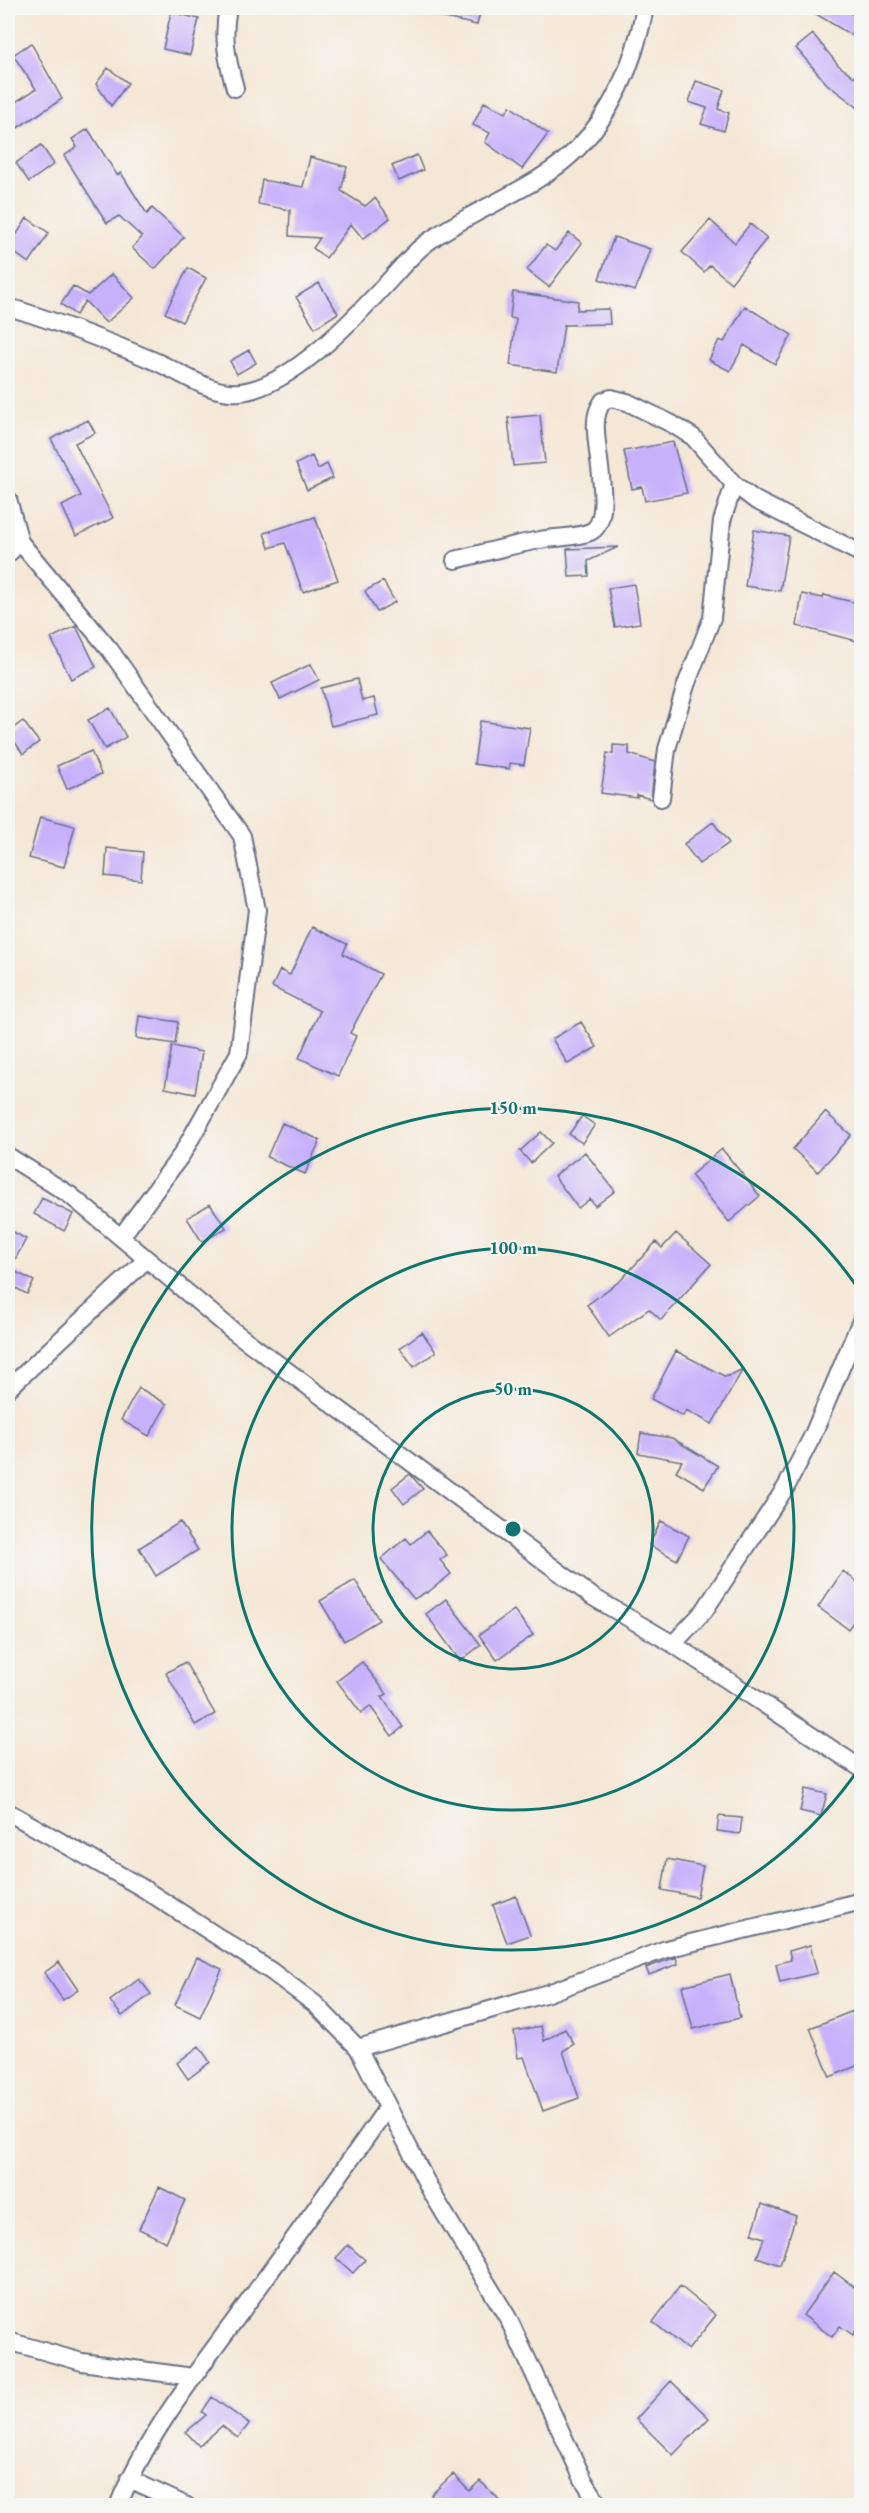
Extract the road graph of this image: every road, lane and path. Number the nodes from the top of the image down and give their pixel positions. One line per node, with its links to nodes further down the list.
1 (228, 8): 3 (street)
2 (645, 8): 4 (street)
3 (235, 88)
4 (8, 307)
5 (734, 484): 8 (street); 9 (street); 10 (street)
6 (8, 499): 7 (street)
7 (14, 548): 12 (street)
8 (861, 554)
9 (454, 560)
10 (661, 798)
11 (8, 1156): 12 (street)
12 (121, 1237): 13 (street)
13 (147, 1259): 15 (street); 16 (street)
14 (861, 1318): 16 (street)
15 (8, 1389)
16 (673, 1644): 17 (street)
17 (861, 1769)
18 (8, 1812): 20 (street)
19 (861, 1901): 20 (street)
20 (358, 2048): 21 (street)
21 (387, 2108): 23 (street); 25 (street)
22 (8, 2341): 23 (street)
23 (194, 2377): 24 (street)
24 (129, 2479): 26 (street); 27 (street)
25 (594, 2503)
26 (118, 2505)
27 (188, 2505)

